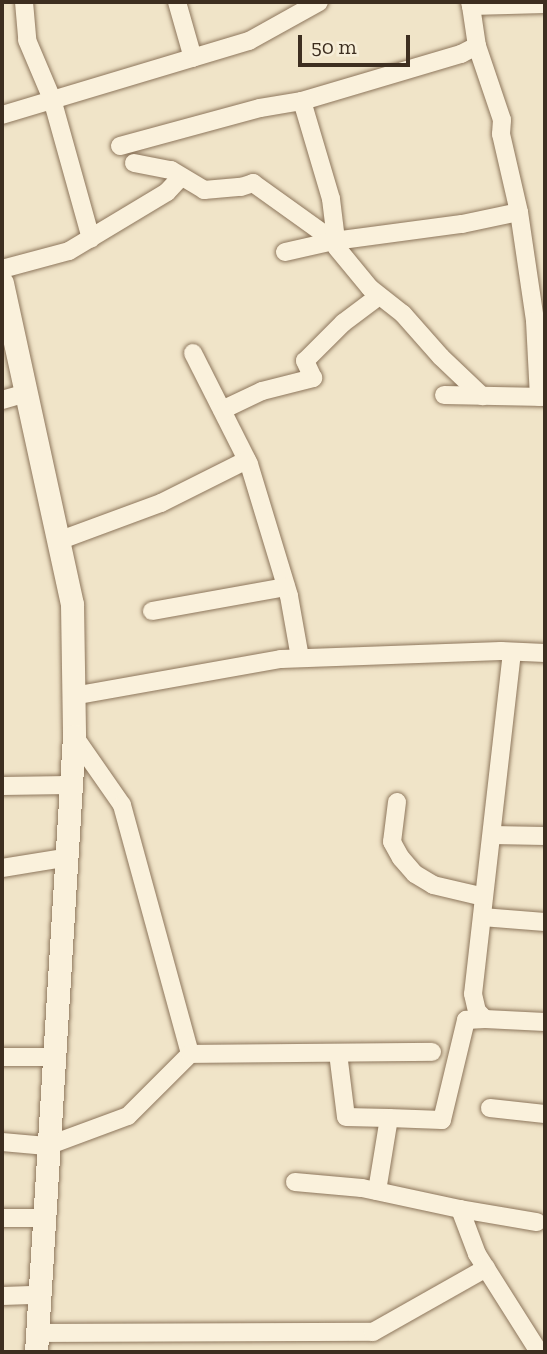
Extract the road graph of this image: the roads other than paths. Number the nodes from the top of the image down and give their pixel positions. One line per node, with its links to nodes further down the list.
1 (24, 2): 8 (street)
2 (177, 2): 7 (street)
3 (318, 2): 7 (street)
4 (470, 4): 5 (street); 6 (street)
5 (545, 4)
6 (477, 46): 9 (street); 14 (street)
7 (193, 58): 8 (street)
8 (52, 99): 10 (street); 15 (street)
9 (302, 101): 11 (street); 16 (street)
10 (2, 115)
11 (120, 146)
12 (134, 163): 13 (street)
13 (180, 178): 15 (street); 16 (street)
14 (519, 212): 16 (street); 25 (street)
15 (90, 239): 18 (street)
16 (334, 241): 17 (street); 20 (street)
17 (285, 253)
18 (2, 269)
19 (3, 292): 22 (street)
20 (379, 296): 24 (street); 27 (street)
21 (193, 353): 27 (street)
22 (26, 393): 26 (street); 29 (street)
23 (443, 395): 24 (street)
24 (482, 396): 25 (street)
25 (542, 397)
26 (2, 400)
27 (222, 410): 28 (street)
28 (247, 460): 29 (street); 30 (street)
29 (58, 541): 35 (street)
30 (286, 587): 31 (street); 34 (street)
31 (152, 611)
32 (512, 652): 33 (street); 34 (street); 40 (street)
33 (545, 653)
34 (300, 658): 35 (street)
35 (73, 696): 36 (street)
36 (74, 736): 37 (street); 51 (street)
37 (70, 785): 38 (street); 42 (street)
38 (2, 786)
39 (397, 802): 44 (street)
40 (492, 835): 41 (street); 44 (street)
41 (545, 836)
42 (64, 858): 43 (street); 53 (street)
43 (2, 868)
44 (484, 897): 45 (street)
45 (482, 918): 46 (street); 47 (street)
46 (545, 922)
47 (485, 1019): 48 (street); 56 (street)
48 (545, 1022)
49 (432, 1052): 50 (street)
50 (338, 1053): 51 (street); 56 (street)
51 (190, 1054): 58 (street)
52 (2, 1056): 53 (street)
53 (53, 1056): 58 (street)
54 (490, 1108): 55 (street)
55 (545, 1114)
56 (389, 1118): 60 (street)
57 (2, 1142): 58 (street)
58 (47, 1146): 63 (street)
59 (295, 1182): 60 (street)
60 (377, 1191): 61 (street)
61 (460, 1209): 64 (street); 65 (street)
62 (2, 1218): 63 (street)
63 (43, 1218): 66 (street)
64 (537, 1222)
65 (486, 1268): 69 (street); 70 (street)
66 (39, 1295): 67 (street); 68 (street)
67 (2, 1296)
68 (36, 1343): 69 (street)
69 (290, 1343)
70 (533, 1350)

